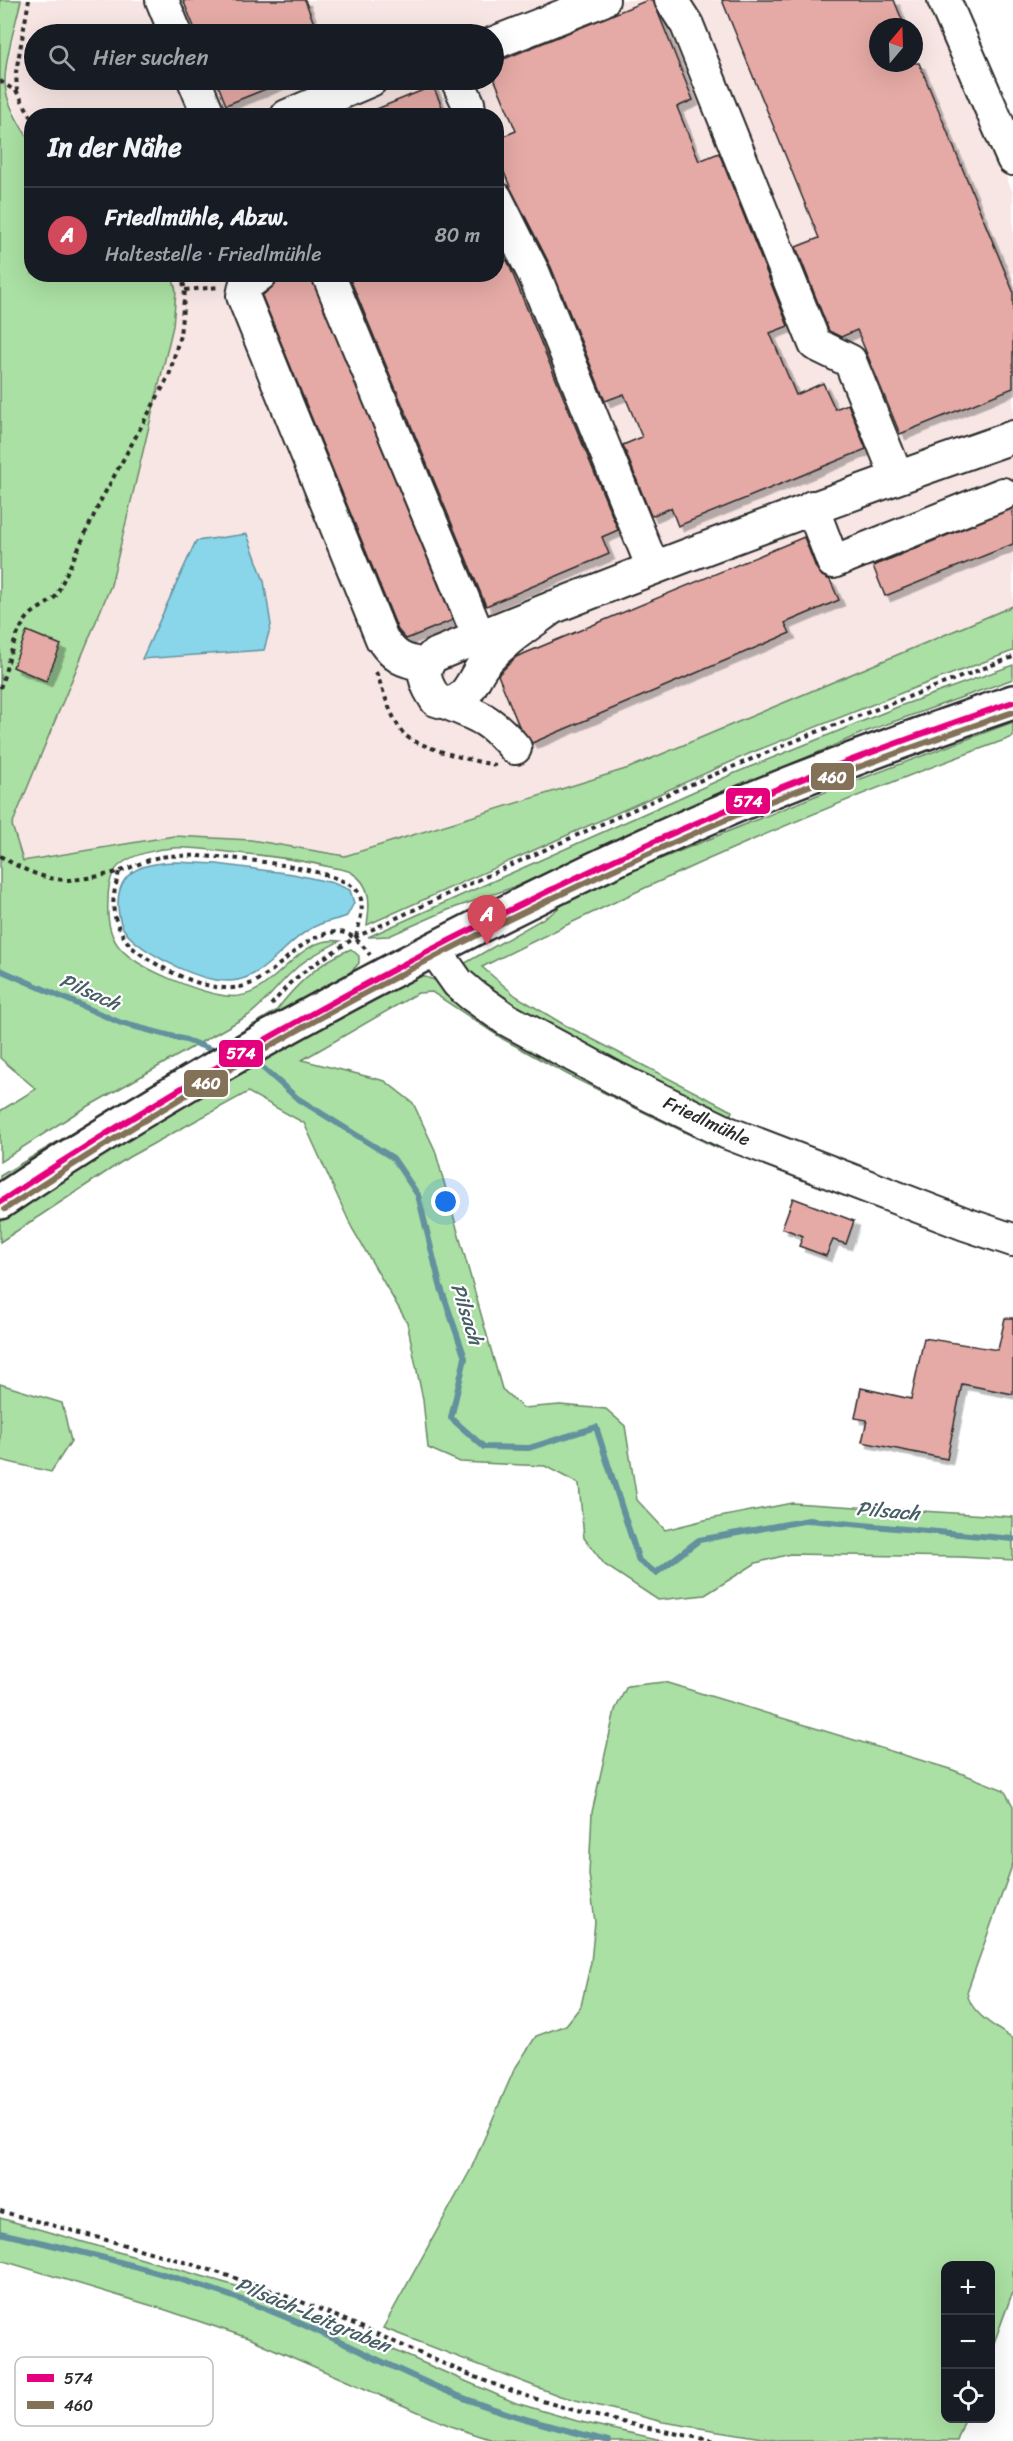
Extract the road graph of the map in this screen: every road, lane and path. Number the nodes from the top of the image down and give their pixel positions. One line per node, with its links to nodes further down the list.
1 (29, 0): 6 (path)
2 (162, 0): 7 (street)
3 (603, 0): 9 (street)
4 (671, 0): 25 (street)
5 (944, 0): 19 (street)
6 (25, 24)
7 (172, 24)
8 (24, 28): 14 (path)
9 (504, 39)
10 (0, 81): 14 (path)
11 (198, 90): 16 (street)
12 (348, 90): 17 (street)
13 (462, 90): 18 (street)
14 (17, 92): 15 (path)
15 (26, 108)
16 (206, 108)
17 (306, 108)
18 (469, 108)
19 (1013, 159)
20 (504, 214): 28 (street)
21 (183, 282): 33 (path)
22 (250, 282): 32 (street)
23 (331, 282): 30 (street)
24 (1013, 438): 25 (street)
25 (897, 477): 27 (street)
26 (1003, 494): 27 (street)
27 (812, 507): 28 (street)
28 (653, 568): 29 (street)
29 (553, 607): 30 (street); 35 (street)
30 (479, 637): 32 (street)
31 (1013, 657): 39 (path)
32 (425, 665): 35 (street)
33 (0, 688)
34 (1013, 702): 40 (main road)
35 (447, 703): 36 (street)
36 (515, 748)
37 (0, 856): 38 (path)
38 (119, 872): 39 (path); 39 (path)
39 (356, 937): 41 (path)
40 (434, 948): 41 (main road); 43 (street, Friedlmühle)
41 (269, 1022): 42 (main road)
42 (0, 1202)
43 (1013, 1240)
44 (0, 2211): 45 (path)
45 (716, 2441)

